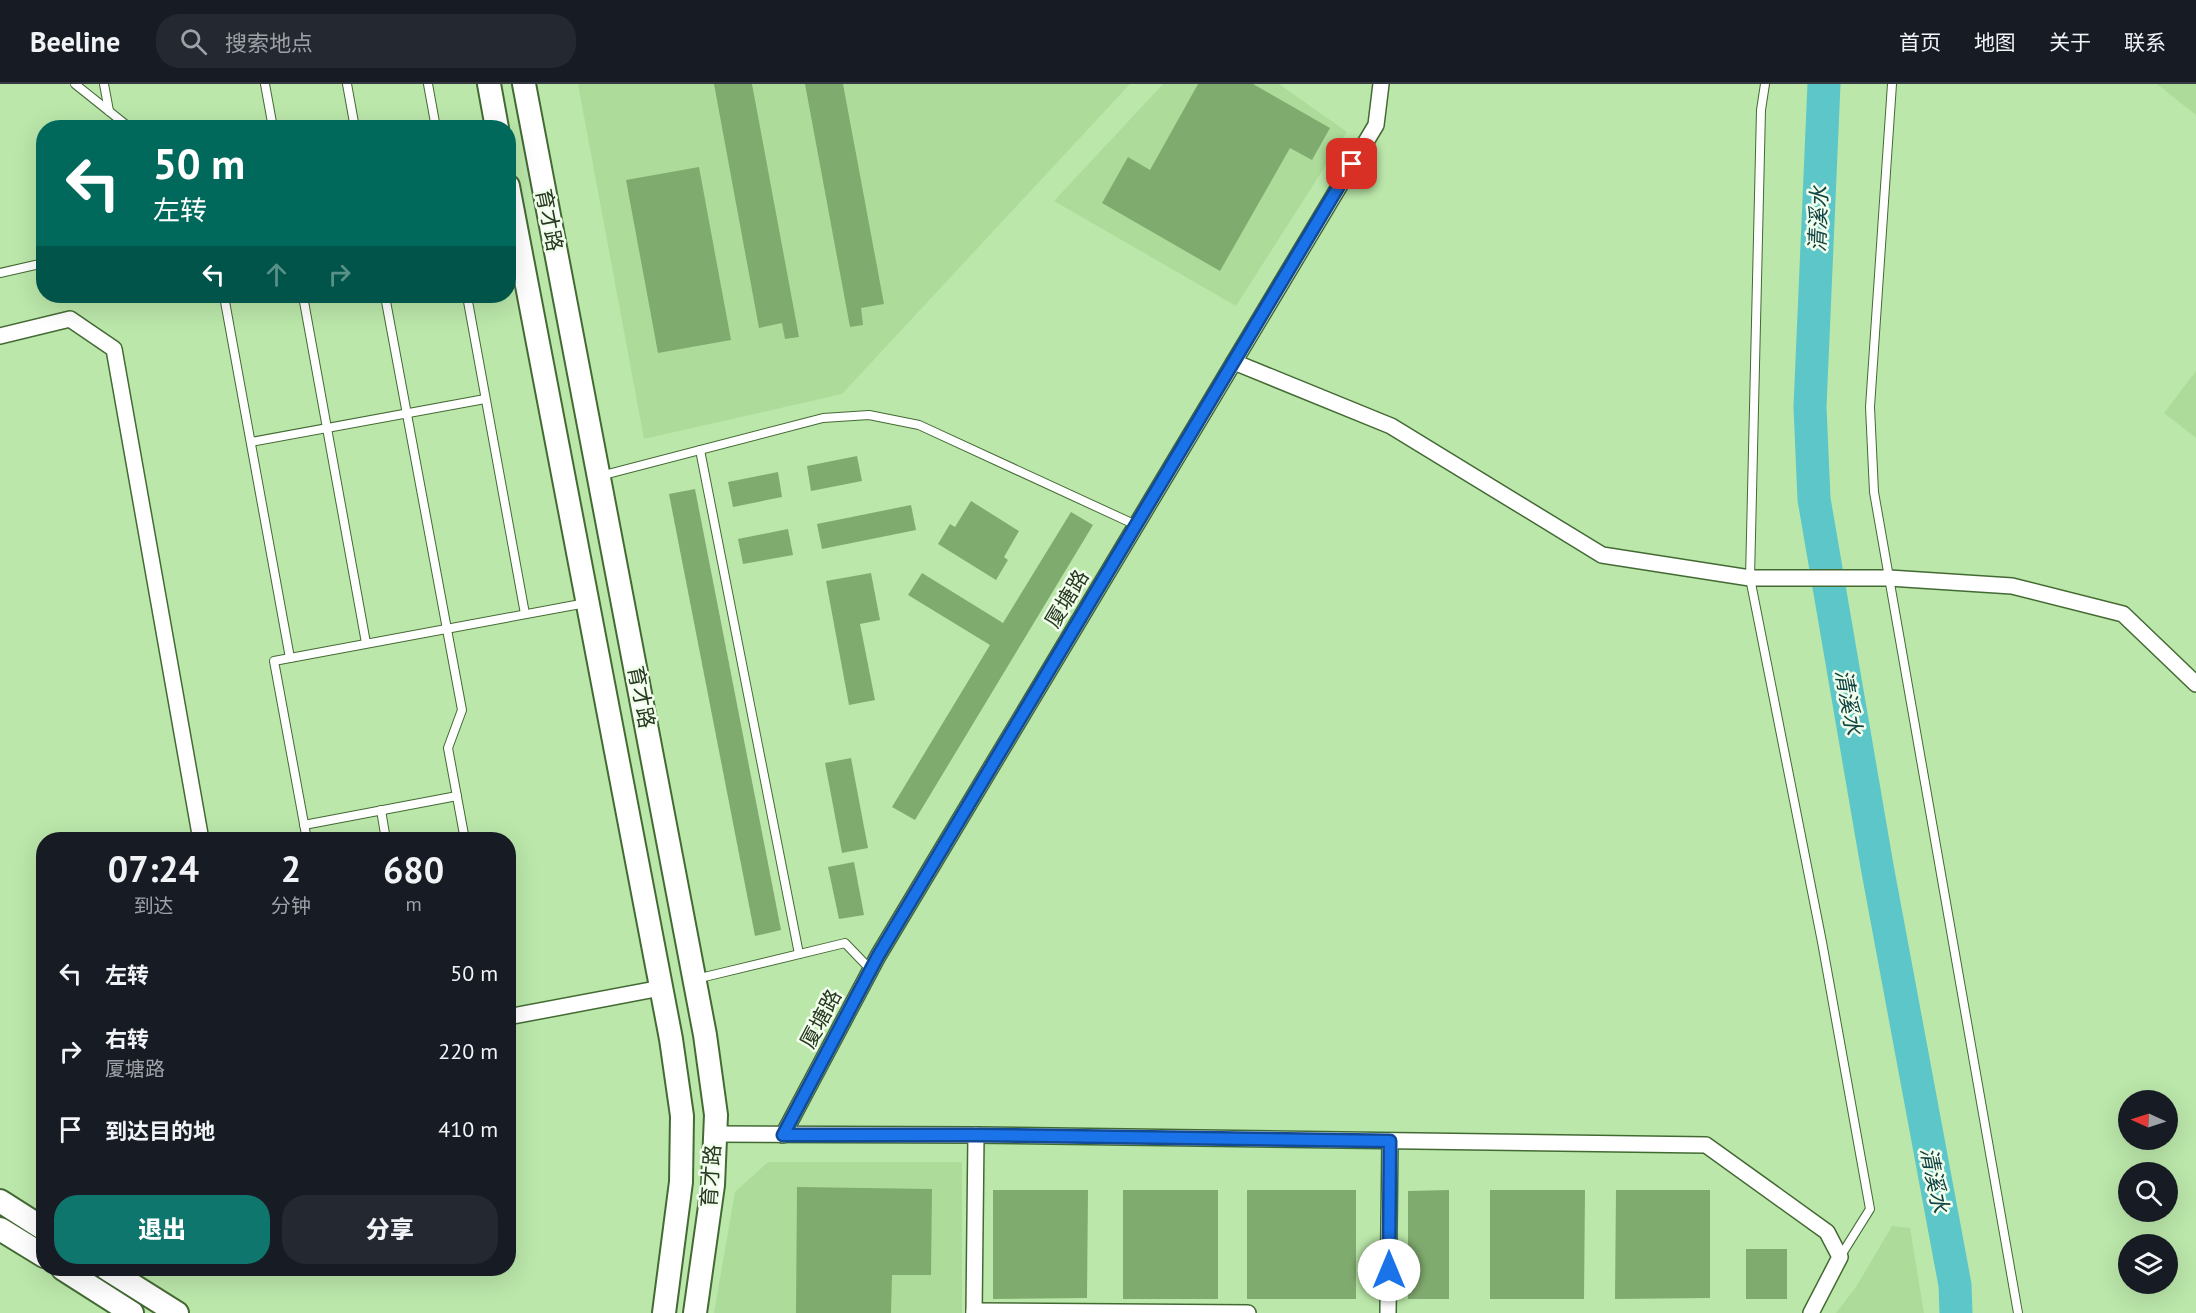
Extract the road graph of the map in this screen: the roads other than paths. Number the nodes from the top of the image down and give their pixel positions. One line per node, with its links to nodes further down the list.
1 (75, 84): 11 (lane)
2 (104, 84): 11 (lane)
3 (265, 84): 13 (lane)
4 (347, 84): 14 (lane)
5 (428, 84): 15 (lane)
6 (489, 84): 16 (main road)
7 (524, 84): 31 (main road, 育才路)
8 (1382, 84): 25 (street, 厦塘路)
9 (1765, 84): 33 (lane)
10 (1892, 84): 34 (lane)
11 (109, 111): 12 (lane)
12 (120, 120)
13 (272, 120)
14 (353, 120)
15 (435, 120)
16 (496, 120)
17 (516, 228): 35 (main road, 育才路)
18 (36, 265): 19 (lane)
19 (0, 273)
20 (225, 303): 29 (lane)
21 (304, 303): 28 (lane)
22 (386, 303): 27 (lane)
23 (468, 303): 26 (lane)
24 (0, 336): 44 (street)
25 (1234, 362): 32 (street, 厦塘路); 33 (street)
26 (485, 399): 27 (lane); 36 (lane)
27 (406, 413): 28 (lane); 37 (lane)
28 (327, 428): 29 (lane); 38 (lane)
29 (251, 442): 39 (lane)
30 (700, 450): 31 (lane); 32 (lane); 48 (lane)
31 (598, 477): 50 (main road, 育才路)
32 (1136, 525): 49 (street, 厦塘路)
33 (1750, 578): 34 (street); 61 (lane)
34 (1889, 578): 40 (street); 72 (lane)
35 (588, 603): 36 (lane); 51 (main road, 育才路)
36 (525, 614): 37 (lane)
37 (446, 629): 38 (lane); 41 (lane)
38 (366, 644): 39 (lane)
39 (290, 658): 43 (lane)
40 (2196, 684)
41 (457, 796): 42 (lane); 47 (lane)
42 (381, 810): 43 (lane); 46 (lane)
43 (304, 825): 45 (lane)
44 (200, 832)
45 (305, 832)
46 (385, 832)
47 (464, 832)
48 (799, 954): 49 (lane); 50 (lane)
49 (870, 969): 54 (street, 厦塘路)
50 (694, 979): 53 (main road, 育才路)
51 (661, 988): 52 (street); 67 (main road, 育才路)
52 (516, 1015)
53 (715, 1134): 54 (street); 68 (main road, 育才路)
54 (783, 1135): 55 (street)
55 (976, 1135): 56 (street); 64 (street)
56 (1390, 1141): 61 (street); 70 (street)
57 (0, 1201): 58 (main road)
58 (36, 1224)
59 (0, 1229): 60 (main road)
60 (36, 1251)
61 (1840, 1257): 71 (street)
62 (74, 1276): 65 (main road)
63 (118, 1276): 66 (main road)
64 (974, 1312): 69 (street)
65 (132, 1313)
66 (177, 1313)
67 (664, 1313)
68 (695, 1313)
69 (1248, 1313)
70 (1388, 1313)
71 (1811, 1313)
72 (2018, 1313)

